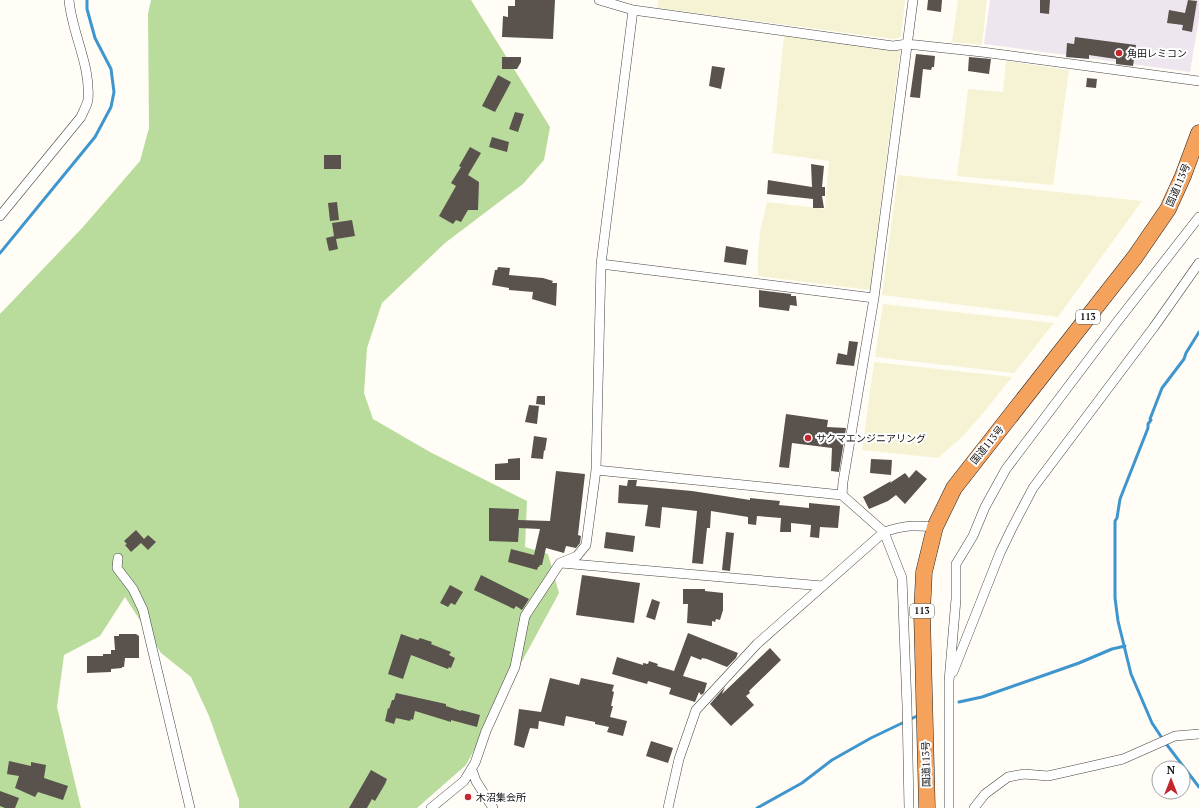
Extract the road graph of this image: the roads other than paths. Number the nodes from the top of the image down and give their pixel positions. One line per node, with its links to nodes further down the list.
1 (69, 0): 8 (street)
2 (599, 0): 4 (street)
3 (913, 0): 5 (street)
4 (633, 10): 5 (street); 11 (street)
5 (907, 44): 6 (street); 12 (street)
6 (1199, 81)
7 (1199, 133): 15 (highway, 国道113号 / 113)
8 (0, 216)
9 (1199, 218): 20 (street)
10 (1199, 263): 20 (street)
11 (601, 264): 12 (street); 13 (street)
12 (874, 298): 14 (street)
13 (596, 470): 14 (street); 18 (street)
14 (842, 495): 16 (street)
15 (935, 527): 16 (street); 28 (highway, 国道113号 / 113)
16 (884, 532): 19 (street); 27 (street)
17 (118, 558): 23 (street)
18 (560, 563): 19 (street); 22 (street)
19 (823, 586): 26 (street)
20 (949, 681): 29 (street)
21 (1199, 734): 30 (street)
22 (472, 770): 24 (street); 25 (street)
23 (190, 808)
24 (431, 808)
25 (493, 808)
26 (668, 808)
27 (909, 808)
28 (927, 808)
29 (950, 808)
30 (974, 808)

